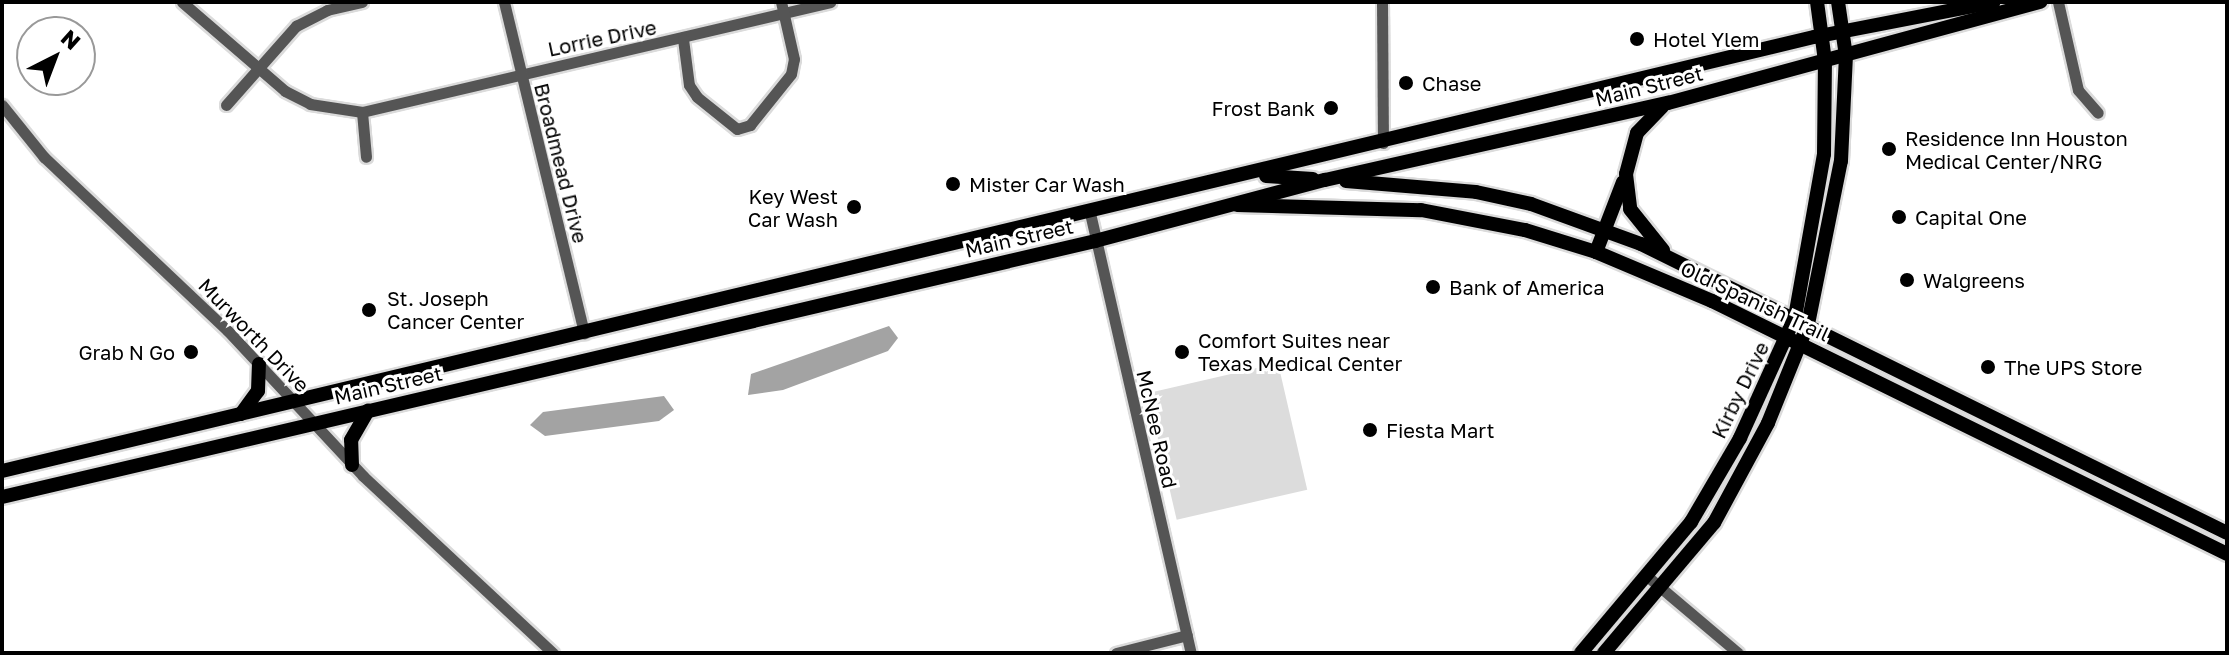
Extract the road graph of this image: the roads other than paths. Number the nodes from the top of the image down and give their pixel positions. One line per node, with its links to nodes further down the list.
1 (182, 2): 18 (street)
2 (362, 2): 18 (street)
3 (504, 2): 19 (street, Broadmead Drive)
4 (781, 2): 12 (street)
5 (830, 2): 12 (street, Lorrie Drive)
6 (1382, 2): 25 (street)
7 (1817, 2): 14 (main road, Kirby Drive)
8 (1838, 2): 13 (main road, Kirby Drive)
9 (1994, 2): 13 (main road, Main Street)
10 (2041, 2): 16 (main road, Main Street)
11 (2058, 2): 24 (street)
12 (785, 17): 15 (street, Lorrie Drive); 15 (street)
13 (1843, 31): 14 (main road, Main Street); 16 (main road, Kirby Drive)
14 (1822, 36): 17 (main road, Kirby Drive); 25 (main road, Main Street)
15 (683, 39): 19 (street, Lorrie Drive)
16 (1846, 56): 17 (main road, Main Street); 33 (main road, Kirby Drive)
17 (1825, 61): 20 (main road, Main Street); 31 (main road, Kirby Drive)
18 (257, 69): 22 (street); 23 (street)
19 (521, 75): 23 (street, Lorrie Drive); 46 (street, Broadmead Drive)
20 (1668, 103): 27 (main road, Main Street); 28 (main road)
21 (2, 105): 49 (street, Murworth Drive)
22 (226, 105)
23 (362, 112): 26 (street)
24 (2098, 113)
25 (1383, 143): 27 (main road); 29 (main road, Main Street)
26 (366, 157)
27 (1390, 167): 30 (main road, Main Street)
28 (1626, 174): 37 (main road); 40 (main road)
29 (1250, 175): 30 (main road, Old Spanish Trail); 36 (main road, Main Street)
30 (1325, 180): 32 (main road, Old Spanish Trail); 34 (main road, Main Street)
31 (1821, 183): 33 (main road); 44 (main road, Kirby Drive)
32 (1425, 185): 35 (main road); 37 (main road, Old Spanish Trail)
33 (1837, 185): 44 (main road, Kirby Drive)
34 (1232, 205): 35 (main road, Old Spanish Trail); 38 (main road, Main Street)
35 (1421, 210): 39 (main road, Old Spanish Trail)
36 (1090, 213): 38 (street, McNee Road); 41 (main road, Main Street)
37 (1603, 230): 39 (main road); 40 (main road, Old Spanish Trail)
38 (1095, 241): 43 (main road, Main Street); 71 (street, McNee Road)
39 (1596, 252): 47 (main road, Old Spanish Trail)
40 (1675, 261): 44 (main road, Old Spanish Trail)
41 (793, 283): 42 (main road, Main Street); 43 (main road)
42 (688, 308): 45 (main road); 46 (main road, Main Street)
43 (798, 308): 45 (main road, Main Street)
44 (1802, 320): 47 (main road, Kirby Drive); 50 (main road, Old Spanish Trail)
45 (694, 332): 48 (main road, Main Street)
46 (584, 333): 48 (main road); 52 (main road, Main Street)
47 (1794, 341): 51 (main road, Old Spanish Trail); 69 (main road, Kirby Drive); 70 (main road, Kirby Drive)
48 (588, 358): 53 (main road, Main Street)
49 (259, 364): 52 (street, Murworth Drive); 54 (main road)
50 (1902, 370): 51 (main road); 55 (main road, Old Spanish Trail)
51 (1893, 389): 57 (main road, Old Spanish Trail)
52 (293, 402): 54 (main road, Main Street); 56 (street, Murworth Drive)
53 (368, 410): 56 (main road, Main Street); 60 (main road)
54 (241, 414): 58 (main road, Main Street)
55 (2003, 422): 57 (main road); 59 (main road, Old Spanish Trail)
56 (314, 423): 60 (street, Murworth Drive); 63 (main road, Main Street)
57 (1996, 439): 62 (main road, Old Spanish Trail)
58 (40, 462): 61 (main road, Main Street); 63 (main road)
59 (2083, 463): 62 (main road); 64 (main road, Old Spanish Trail)
60 (352, 465): 72 (street, Murworth Drive)
61 (2, 471)
62 (2076, 479): 66 (main road, Old Spanish Trail)
63 (50, 486): 65 (main road, Main Street)
64 (2143, 490): 66 (main road); 67 (main road, Old Spanish Trail)
65 (2, 497)
66 (2136, 508): 68 (main road, Old Spanish Trail)
67 (2227, 533)
68 (2227, 554)
69 (1647, 576): 70 (street); 75 (main road, Kirby Drive)
70 (1661, 588): 76 (main road, Kirby Drive); 77 (street)
71 (1187, 635): 73 (street); 74 (street, McNee Road)
72 (553, 653)
73 (1116, 653)
74 (1191, 653)
75 (1581, 653)
76 (1604, 653)
77 (1738, 653)

